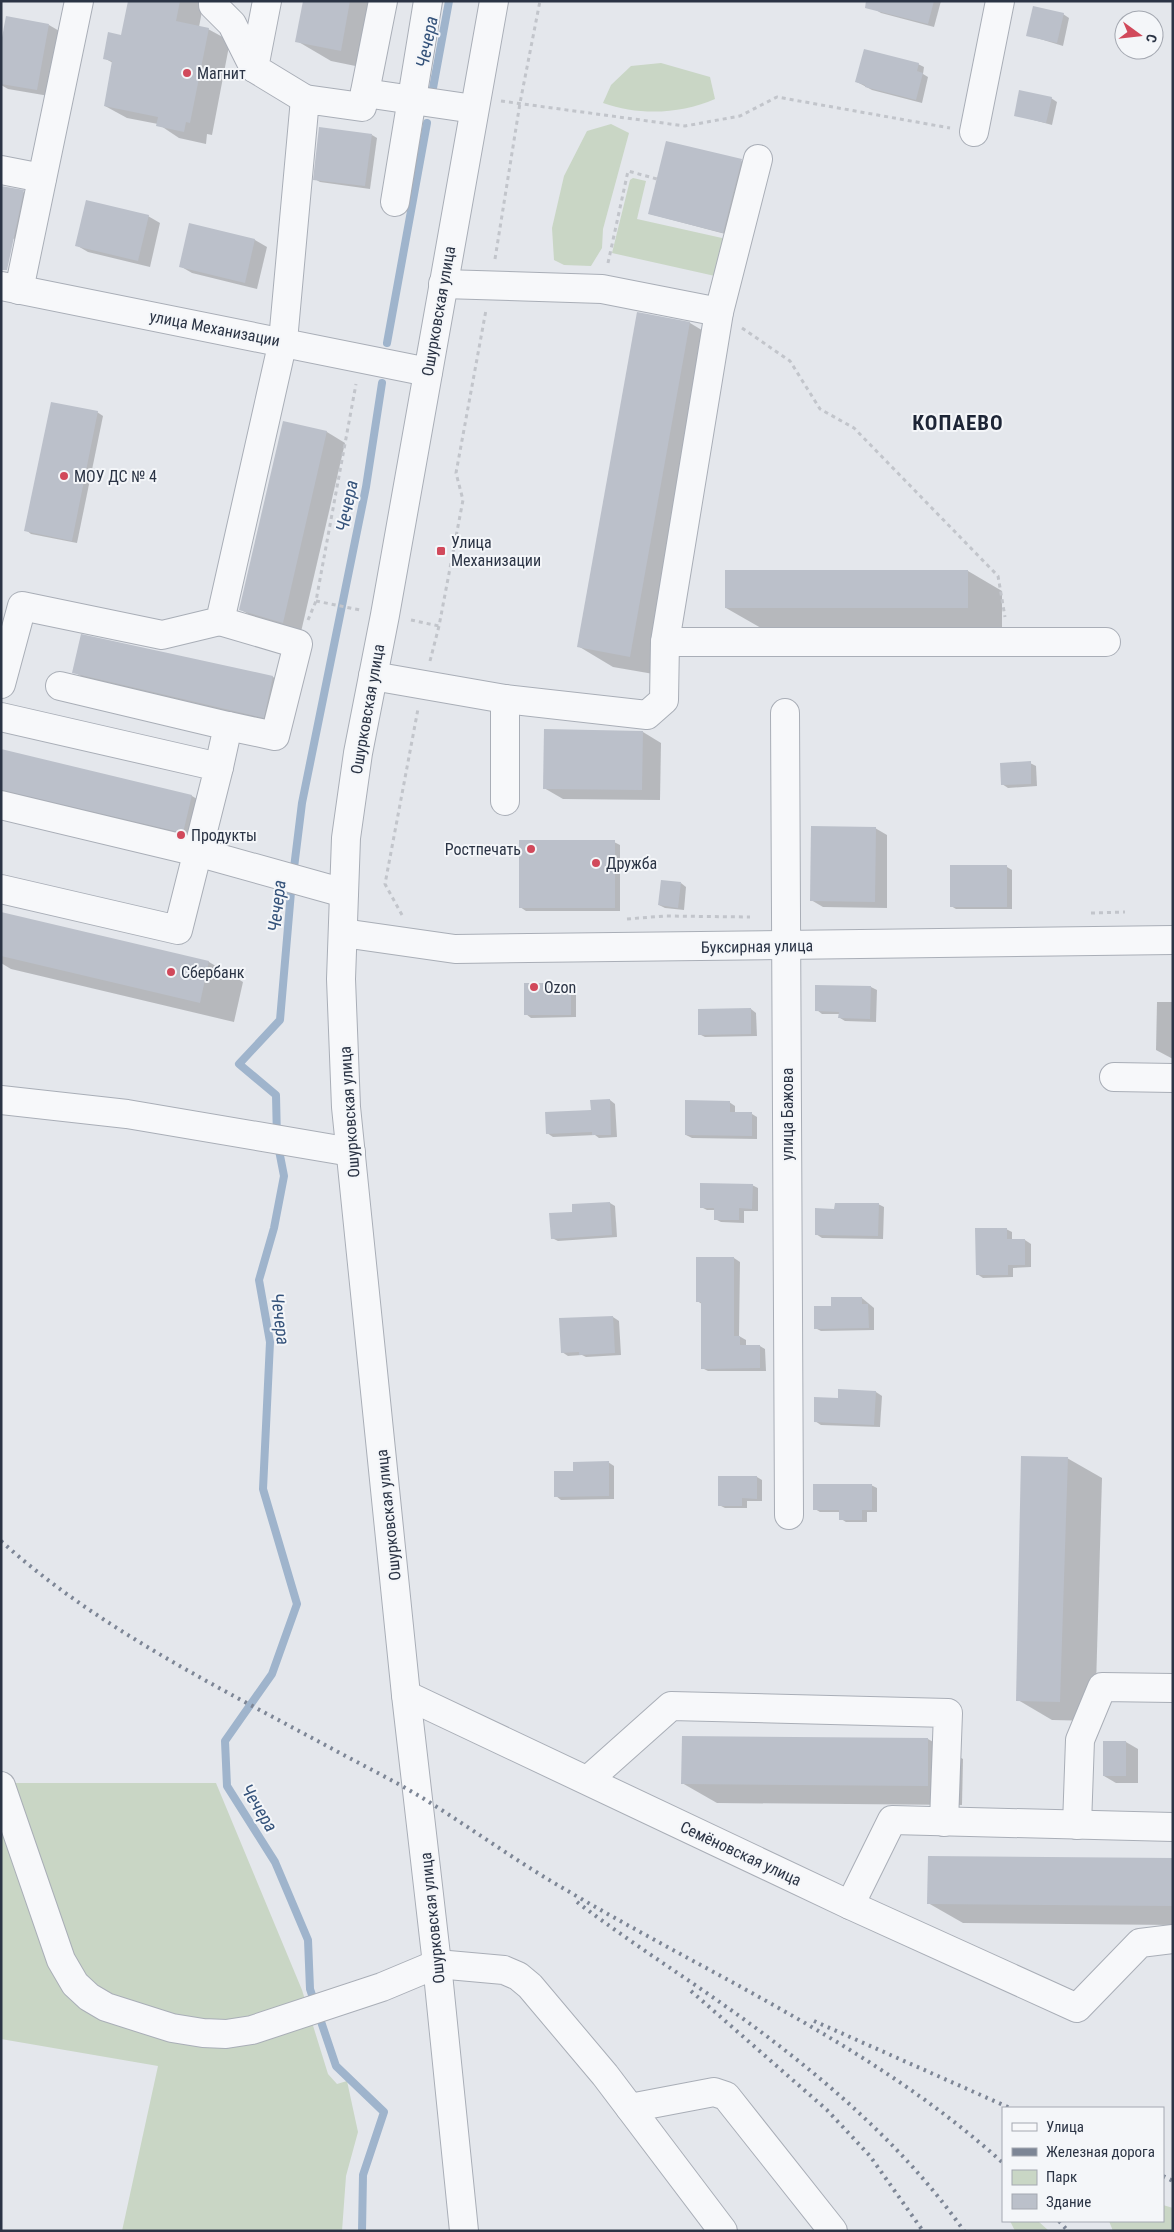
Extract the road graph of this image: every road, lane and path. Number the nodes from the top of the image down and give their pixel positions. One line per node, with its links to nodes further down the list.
1 (79, 1): 18 (street)
2 (213, 1): 9 (street)
3 (267, 1): 9 (street)
4 (383, 1): 10 (street)
5 (428, 1): 12 (street)
6 (494, 1): 13 (street, Ошурковская улица)
7 (540, 1): 14 (path)
8 (1000, 1): 15 (street)
9 (254, 68): 11 (street)
10 (365, 93): 11 (street); 12 (street)
11 (305, 99): 26 (street)
12 (412, 100): 13 (street); 20 (street)
13 (475, 103): 14 (path); 21 (street, Ошурковская улица)
14 (520, 103): 15 (path); 22 (path)
15 (974, 132)
16 (758, 159): 25 (street)
17 (1, 170): 18 (street)
18 (42, 178): 23 (street)
19 (657, 178): 24 (path)
20 (395, 202)
21 (443, 284): 22 (street); 28 (street, Ошурковская улица)
22 (491, 287): 24 (street); 38 (path)
23 (10, 288): 26 (street, улица Механизации)
24 (602, 288): 25 (street)
25 (719, 312): 32 (street); 33 (path)
26 (283, 342): 27 (street, улица Механизации); 31 (street)
27 (360, 358): 28 (street, улица Механизации); 29 (path)
28 (428, 372): 36 (street, Ошурковская улица)
29 (316, 601): 30 (path); 35 (path)
30 (351, 608)
31 (220, 621): 35 (street); 37 (street)
32 (665, 642): 33 (street); 40 (street)
33 (1009, 642): 34 (street)
34 (1106, 642)
35 (298, 644): 43 (street)
36 (373, 676): 38 (street); 49 (street, Ошурковская улица)
37 (1, 684)
38 (423, 685): 40 (street); 52 (path)
39 (60, 686): 43 (street)
40 (505, 699): 45 (street)
41 (785, 713): 53 (street, улица Бажова)
42 (1, 717): 44 (street)
43 (228, 726): 44 (street)
44 (219, 767): 47 (street)
45 (505, 801)
46 (1, 805): 47 (street)
47 (197, 852): 48 (street); 49 (street)
48 (1, 889)
49 (344, 893): 55 (street, Ошурковская улица)
50 (1124, 912): 51 (path)
51 (1085, 913)
52 (411, 917)
53 (786, 917): 54 (path); 57 (street, улица Бажова)
54 (617, 919)
55 (343, 933): 57 (street, Буксирная улица); 61 (street, Ошурковская улица)
56 (1173, 940): 57 (street, Буксирная улица)
57 (786, 946): 62 (street, улица Бажова)
58 (1114, 1077): 59 (street)
59 (1173, 1078)
60 (1, 1100): 61 (street)
61 (351, 1152): 64 (street, Ошурковская улица)
62 (790, 1515)
63 (1173, 1688): 68 (street)
64 (406, 1695): 65 (street, Семёновская улица); 72 (street, Ошурковская улица)
65 (588, 1780): 67 (street); 70 (street, Семёновская улица)
66 (1, 1786): 72 (street)
67 (944, 1822): 68 (street); 70 (street)
68 (1077, 1825): 69 (street)
69 (1173, 1827)
70 (850, 1904): 71 (street, Семёновская улица)
71 (1173, 1939)
72 (437, 1964): 73 (street); 74 (street, Ошурковская улица)
73 (630, 2108): 75 (street); 76 (street)
74 (464, 2231)
75 (723, 2231)
76 (833, 2231)

